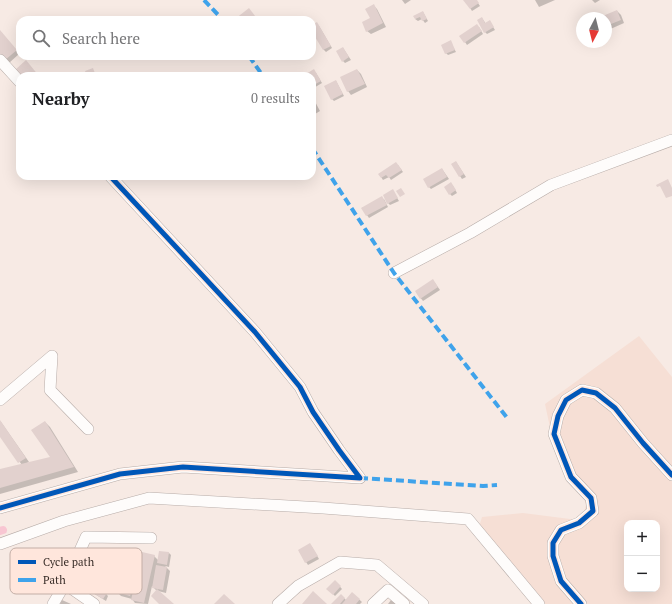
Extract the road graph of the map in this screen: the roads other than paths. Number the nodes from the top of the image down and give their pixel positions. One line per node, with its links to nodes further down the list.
1 (0, 60): 2 (street)
2 (16, 78)
3 (672, 140): 5 (street)
4 (114, 180): 9 (street)
5 (394, 273)
6 (0, 400): 7 (street)
7 (88, 429)
8 (672, 475): 22 (street)
9 (0, 508)
10 (151, 538): 12 (street)
11 (0, 544): 21 (street)
12 (81, 548)
13 (59, 594): 15 (street)
14 (80, 594): 16 (street)
15 (53, 604)
16 (94, 604)
17 (278, 604): 20 (street)
18 (373, 604): 19 (street)
19 (404, 604)
20 (422, 604)
21 (540, 604)
22 (581, 604)

